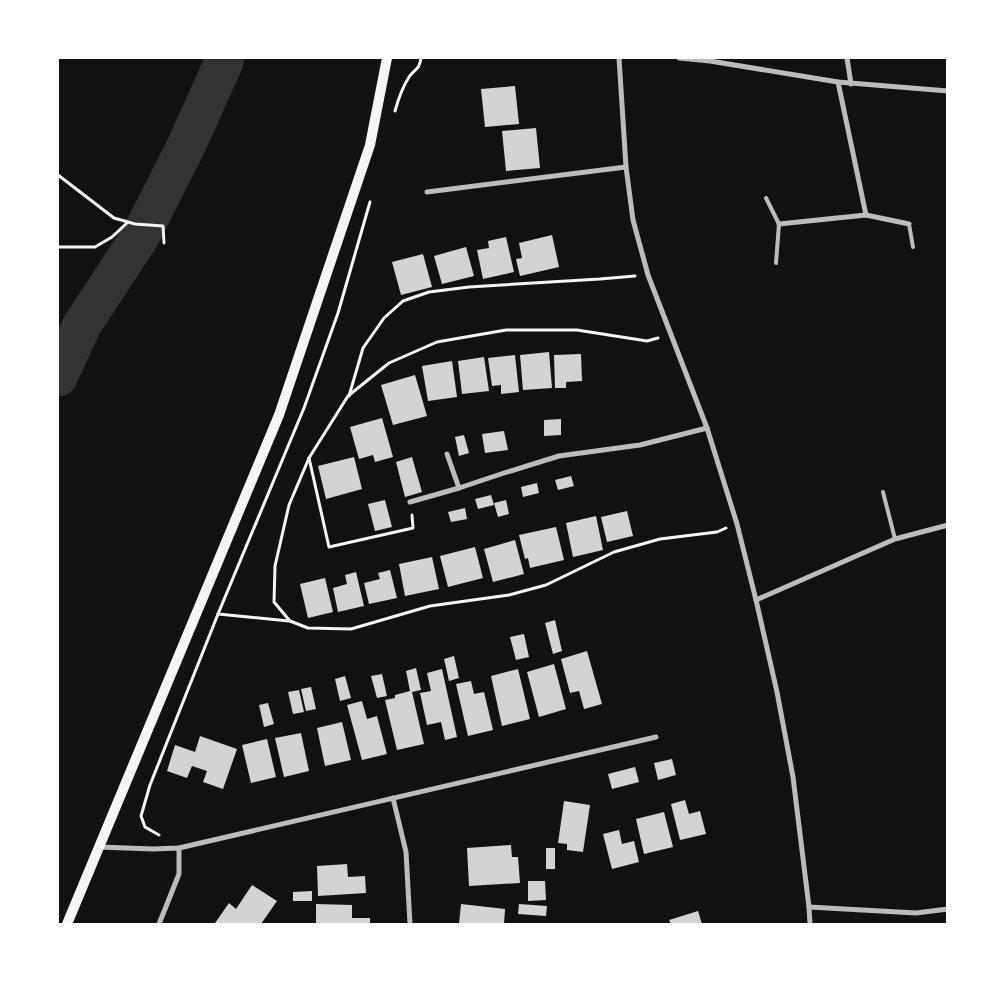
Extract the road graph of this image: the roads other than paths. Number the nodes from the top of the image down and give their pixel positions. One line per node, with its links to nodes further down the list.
1 (387, 58): 26 (main road)
2 (619, 58): 8 (street)
3 (679, 58): 5 (street)
4 (847, 58): 6 (street)
5 (838, 82): 6 (street); 11 (street)
6 (851, 84): 7 (street)
7 (948, 91)
8 (626, 167): 9 (street); 16 (street)
9 (427, 192)
10 (766, 198): 12 (lane)
11 (866, 215): 12 (street); 13 (street)
12 (780, 224): 15 (lane)
13 (909, 224): 14 (lane)
14 (912, 247)
15 (776, 263)
16 (707, 428): 18 (street); 23 (street)
17 (447, 454): 18 (street)
18 (459, 488): 20 (street)
19 (883, 492): 22 (lane)
20 (410, 502)
21 (948, 525): 22 (street)
22 (895, 539): 23 (street)
23 (756, 600): 28 (street)
24 (656, 737): 25 (street)
25 (393, 798): 27 (street); 32 (street)
26 (99, 847): 27 (street); 30 (main road)
27 (179, 848): 31 (street)
28 (809, 907): 29 (street); 33 (street)
29 (948, 910)
30 (67, 924)
31 (159, 924)
32 (410, 924)
33 (810, 924)

